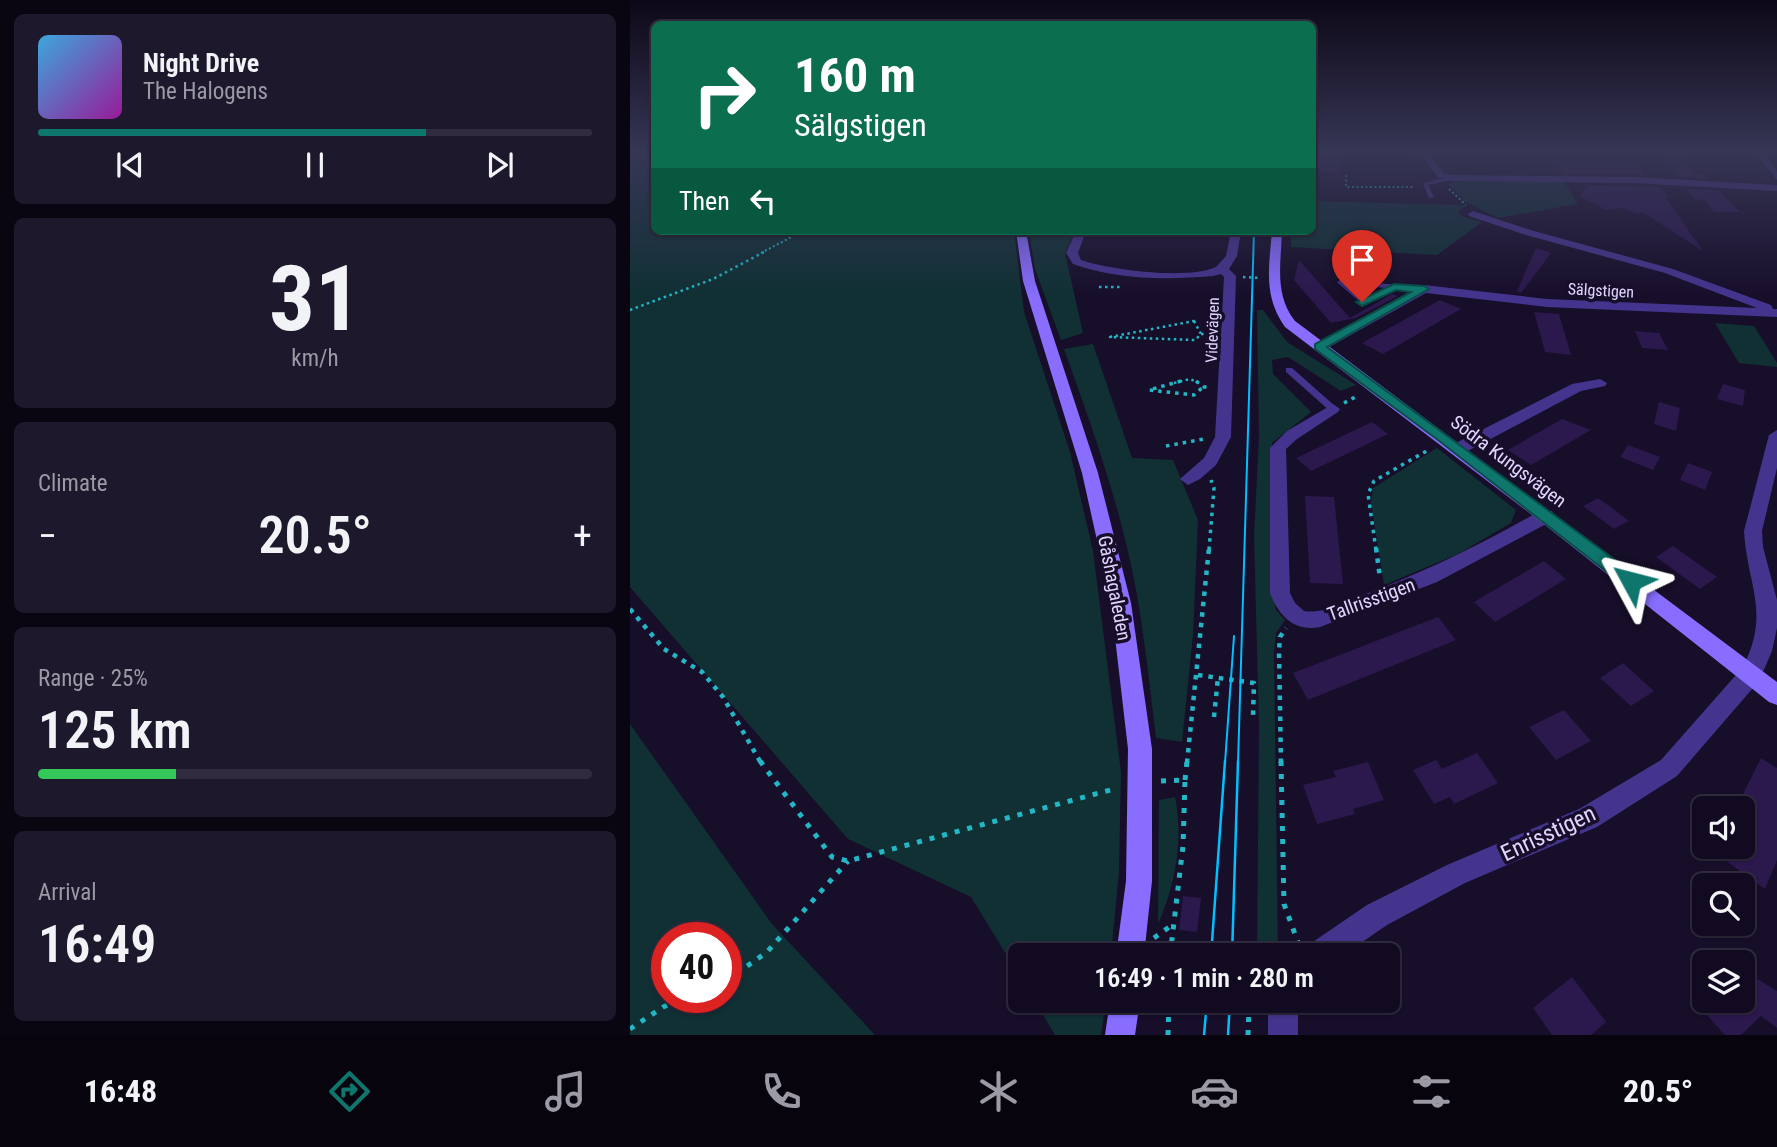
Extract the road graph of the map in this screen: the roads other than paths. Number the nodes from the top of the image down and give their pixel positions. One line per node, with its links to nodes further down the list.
1 (1473, 214): 9 (street)
2 (1022, 235): 20 (main road, Gåshagaleden)
3 (1079, 235): 6 (street, Videvägen)
4 (1235, 235): 6 (street)
5 (1277, 235): 10 (main road, Södra Kungsvägen)
6 (1226, 273): 16 (street, Videvägen)
7 (1394, 287): 7 (lane, Sälgstigen); 8 (lane, Sälgstigen)
8 (1424, 289): 9 (street, Sälgstigen); 10 (street)
9 (1777, 313)
10 (1319, 347): 15 (main road, Södra Kungsvägen)
11 (1289, 370): 13 (lane)
12 (1600, 383): 15 (street)
13 (1333, 409): 17 (street, Tallrisstigen)
14 (1777, 435): 18 (street, Enrisstigen)
15 (1458, 449): 17 (main road, Södra Kungsvägen)
16 (1188, 479)
17 (1546, 516): 18 (main road, Södra Kungsvägen)
18 (1751, 674): 19 (main road, Södra Kungsvägen); 21 (street, Enrisstigen)
19 (1777, 695)
20 (1132, 943)
21 (1336, 943)
22 (1123, 1013): 24 (main road)
23 (1283, 1013): 25 (street)
24 (1120, 1035)
25 (1283, 1035)

